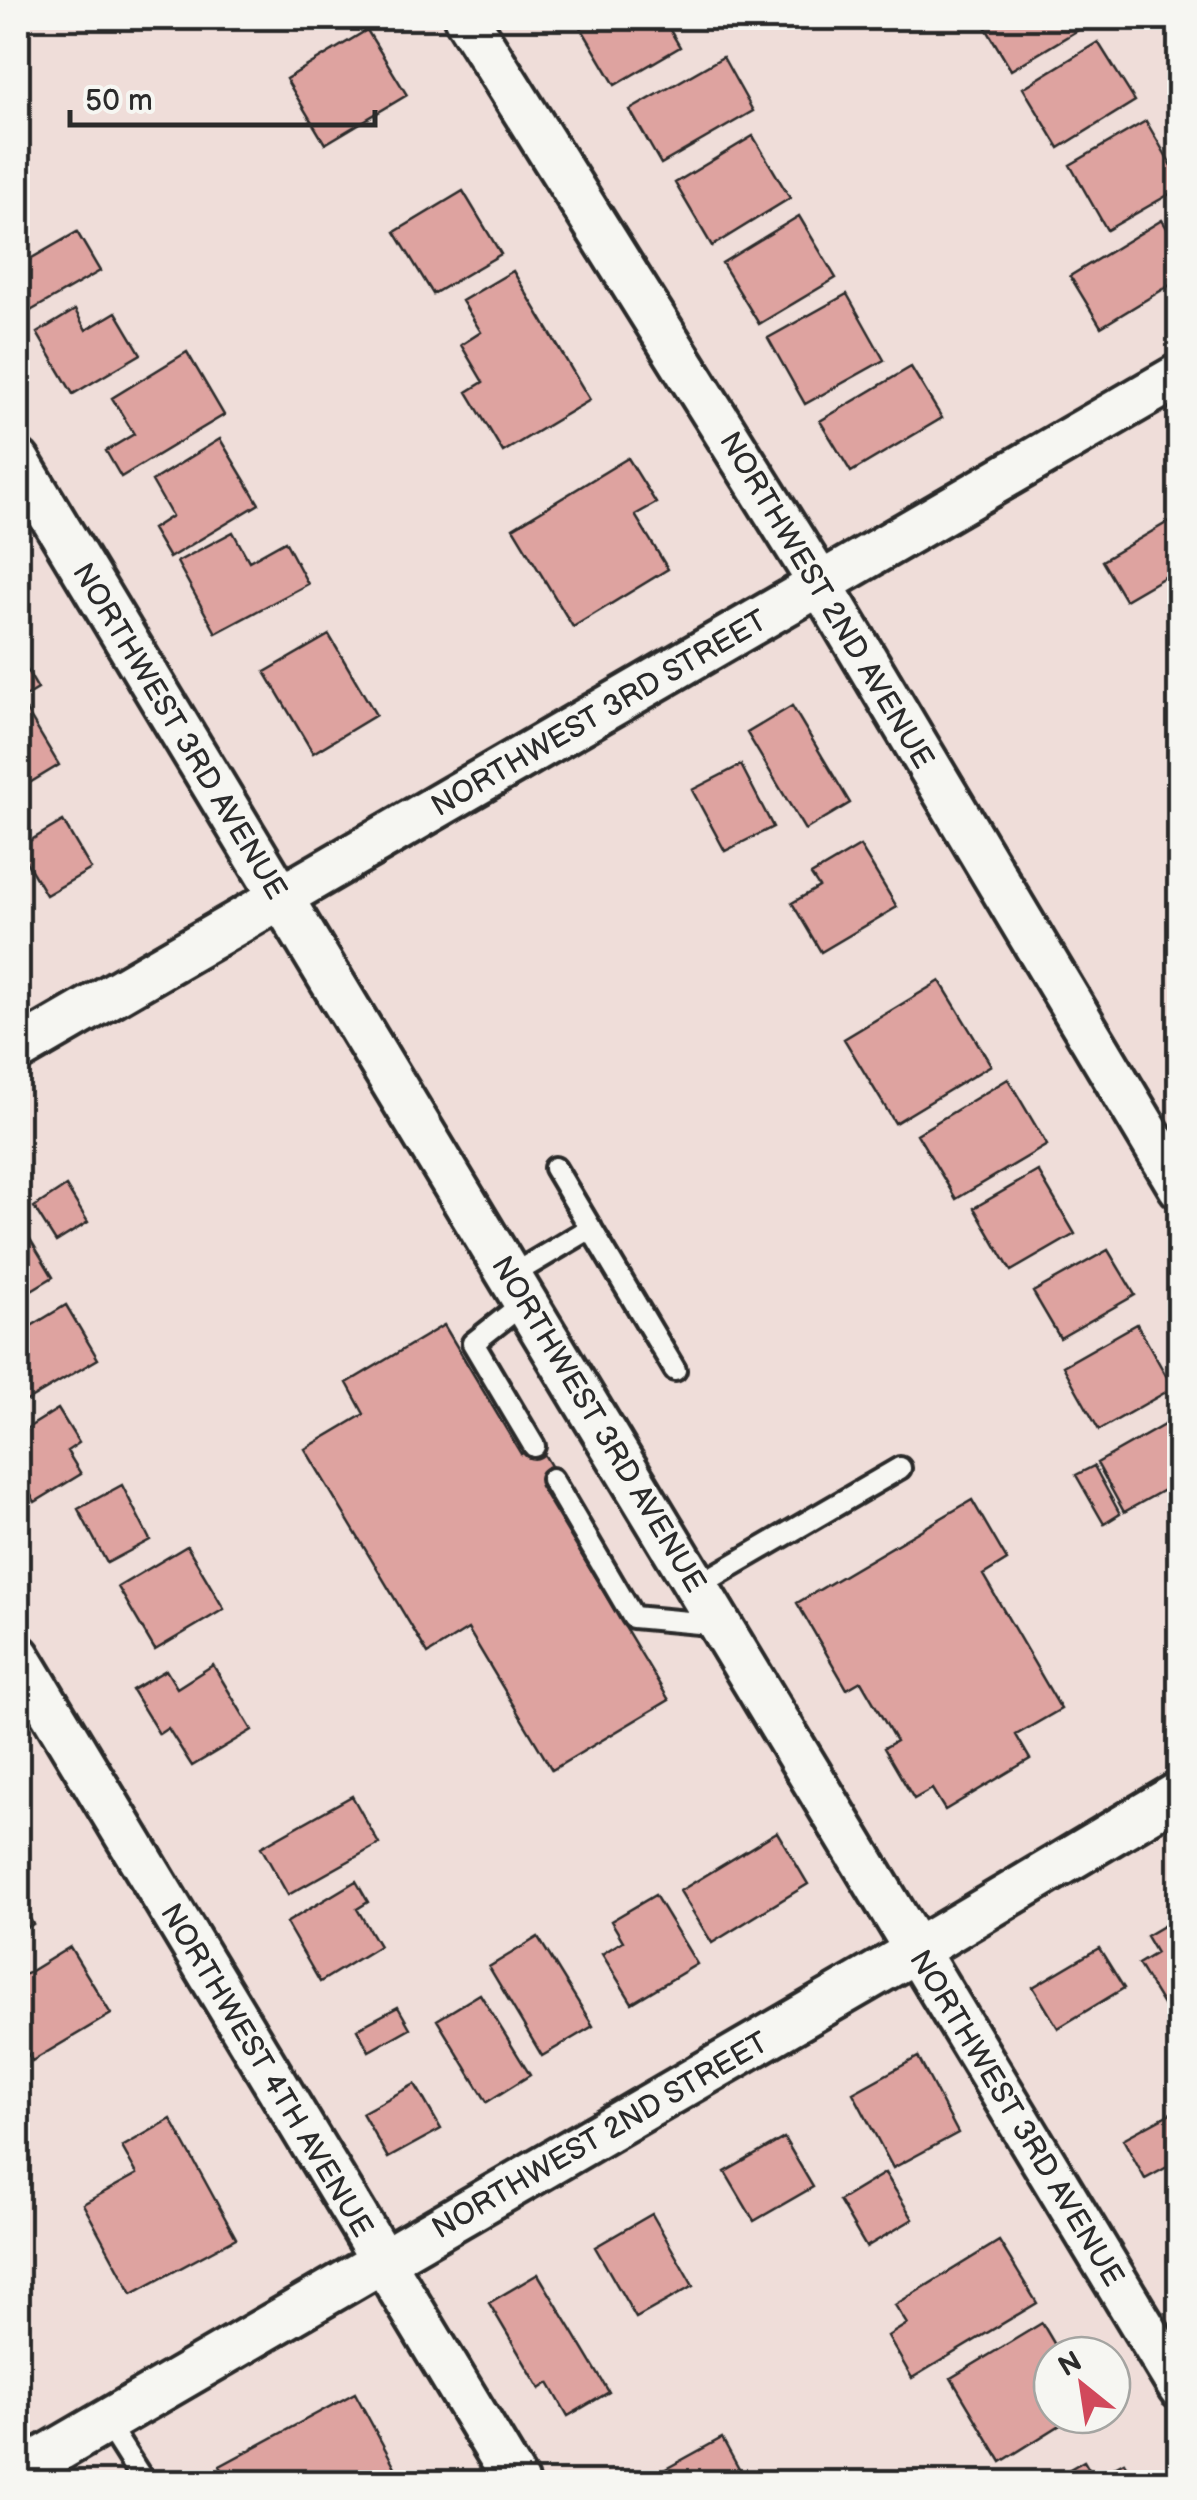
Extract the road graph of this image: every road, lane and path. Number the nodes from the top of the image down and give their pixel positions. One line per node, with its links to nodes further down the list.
1 (466, 18): 4 (street, NORTHWEST 2ND AVENUE)
2 (1180, 375): 4 (street, NORTHWEST 3RD STREET)
3 (18, 461): 5 (street, NORTHWEST 3RD AVENUE)
4 (821, 585): 5 (street, NORTHWEST 3RD STREET); 8 (street, NORTHWEST 2ND AVENUE)
5 (281, 898): 6 (street, NORTHWEST 3RD STREET); 10 (street, NORTHWEST 3RD AVENUE)
6 (18, 1050)
7 (555, 1168): 9 (lane)
8 (1180, 1187)
9 (591, 1228): 10 (lane); 11 (lane)
10 (518, 1289): 12 (lane); 15 (street, NORTHWEST 3RD AVENUE)
11 (675, 1370)
12 (534, 1446)
13 (900, 1468): 15 (lane)
14 (552, 1479): 16 (lane)
15 (697, 1586): 16 (street, NORTHWEST 3RD AVENUE)
16 (721, 1625): 19 (street, NORTHWEST 3RD AVENUE)
17 (18, 1656): 20 (street, NORTHWEST 4TH AVENUE)
18 (1180, 1793): 19 (street, NORTHWEST 2ND STREET)
19 (917, 1950): 20 (street, NORTHWEST 2ND STREET); 21 (street, NORTHWEST 3RD AVENUE)
20 (382, 2261): 22 (street, NORTHWEST 2ND STREET); 25 (street, NORTHWEST 4TH AVENUE)
21 (1180, 2388)
22 (106, 2422): 23 (street, NORTHWEST 2ND STREET); 24 (lane)
23 (18, 2473)
24 (144, 2482)
25 (516, 2482)

